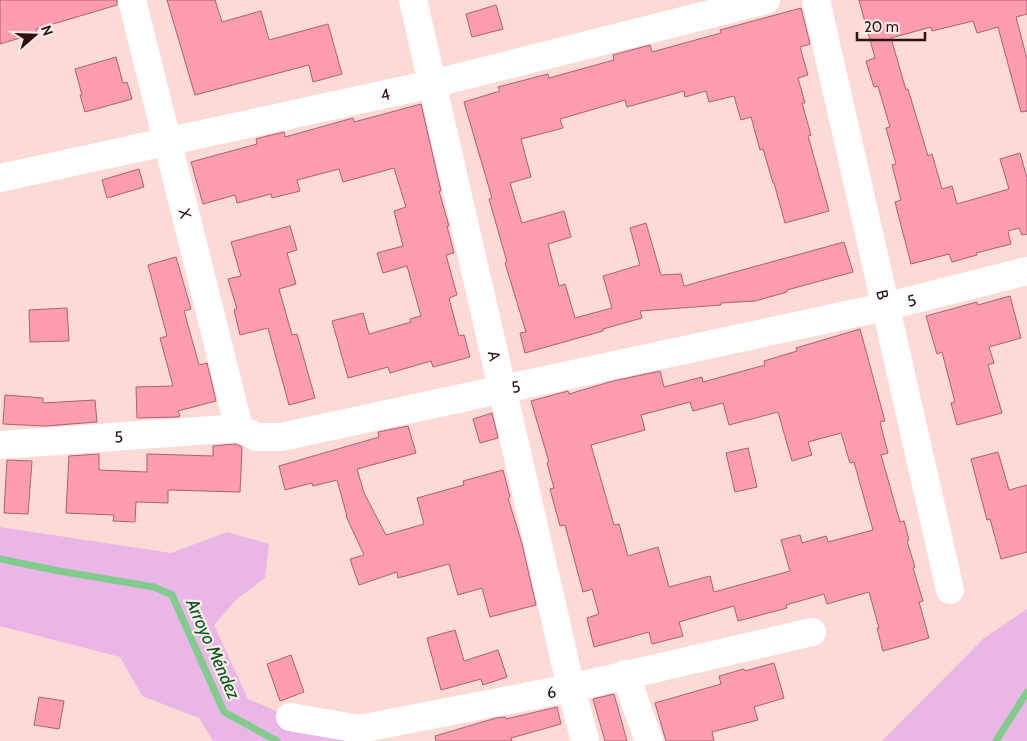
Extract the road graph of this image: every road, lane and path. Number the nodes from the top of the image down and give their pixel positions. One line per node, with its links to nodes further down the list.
1 (132, 0): 6 (street, X)
2 (413, 0): 5 (street, A)
3 (766, 0): 5 (street, 4)
4 (816, 0): 9 (street, B)
5 (432, 84): 6 (street, 4); 10 (street, A)
6 (168, 142): 7 (street, 4); 11 (street, X)
7 (0, 178)
8 (1027, 271): 9 (street, 5)
9 (884, 307): 10 (street, 5); 13 (street, B)
10 (504, 389): 11 (street, 5); 16 (street, A)
11 (239, 428): 12 (street, 5)
12 (0, 445)
13 (950, 590)
14 (812, 632): 15 (street, 6)
15 (626, 674): 16 (street, 6); 19 (street)
16 (571, 688): 17 (street, 6); 18 (street, A)
17 (290, 718)
18 (585, 741)
19 (648, 741)

